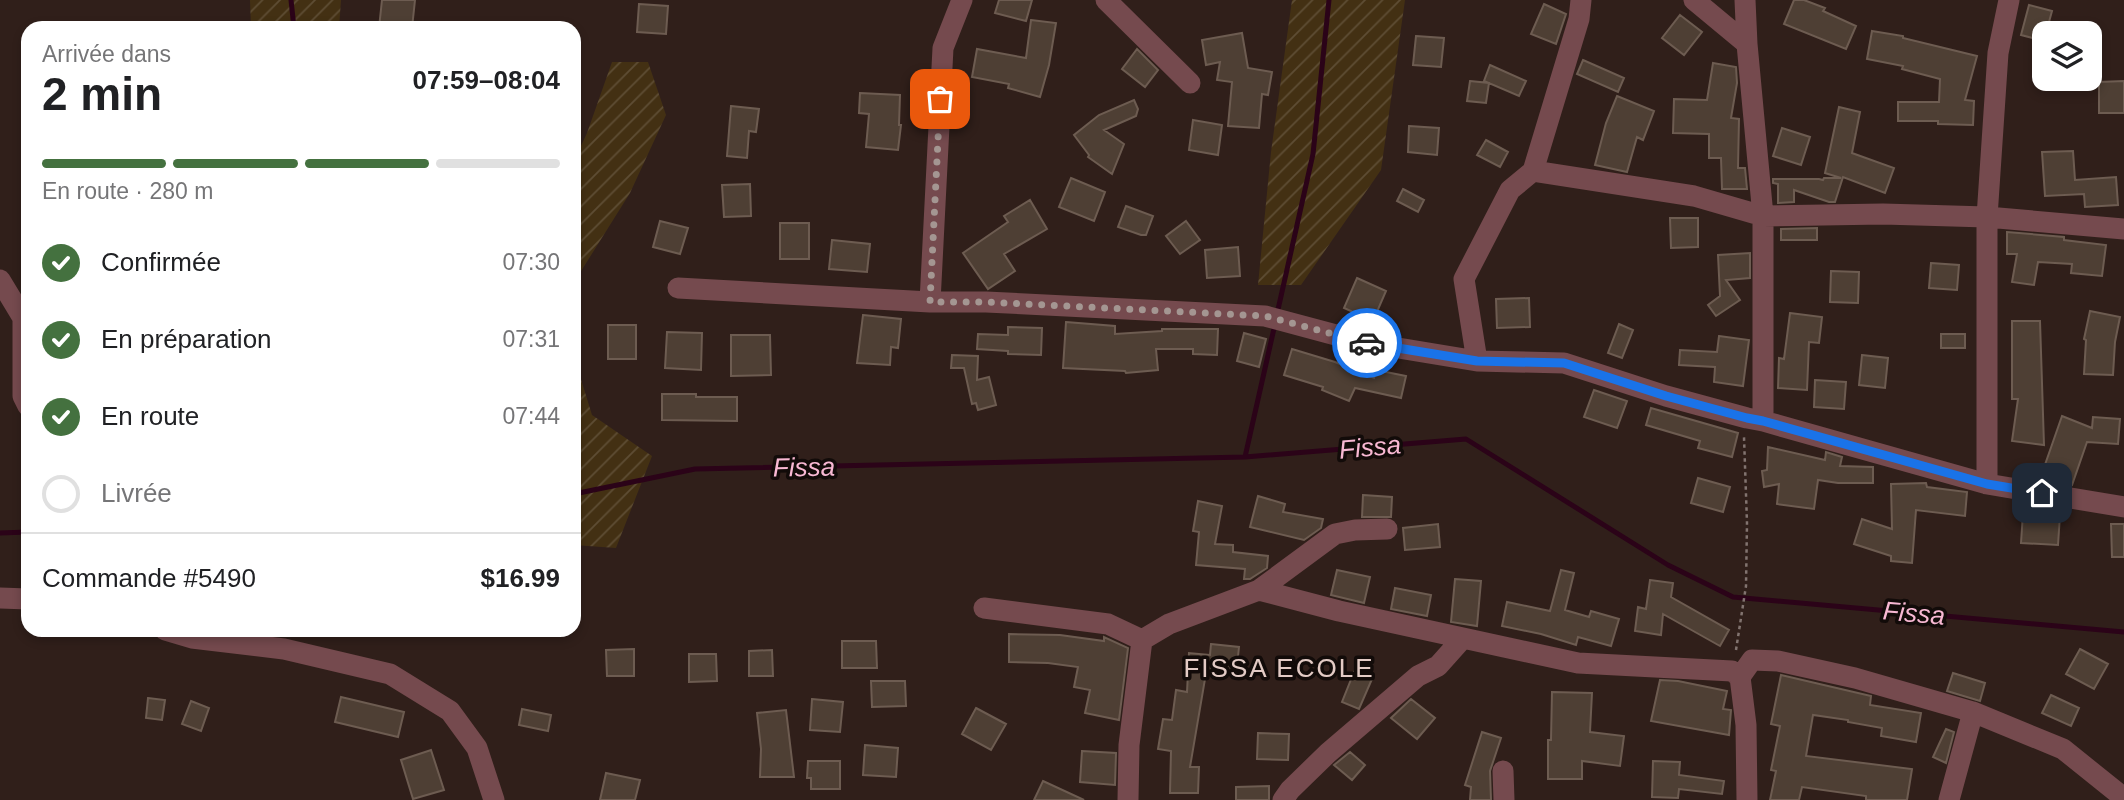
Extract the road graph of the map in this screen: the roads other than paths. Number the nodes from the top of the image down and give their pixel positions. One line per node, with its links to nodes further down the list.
1 (962, 0): 15 (street)
2 (1106, 0): 8 (street)
3 (1581, 0): 9 (street)
4 (1694, 0): 7 (street)
5 (1745, 0): 7 (street)
6 (2009, 0): 11 (street)
7 (1747, 44): 10 (street)
8 (1190, 83)
9 (1533, 171): 10 (street); 17 (street)
10 (1763, 216): 11 (street); 18 (street)
11 (1987, 217): 12 (street); 19 (street)
12 (2124, 229)
13 (0, 281): 16 (street)
14 (678, 288): 15 (street)
15 (930, 302): 17 (street)
16 (21, 315)
17 (1477, 361): 18 (street)
18 (1755, 419): 19 (street)
19 (1987, 484): 20 (street)
20 (2124, 507)
21 (1387, 529): 22 (street)
22 (1259, 590): 27 (street); 28 (street)
23 (0, 597): 24 (street)
24 (21, 598)
25 (984, 608): 28 (street)
26 (189, 637): 33 (street)
27 (1463, 638): 29 (street); 35 (street)
28 (1142, 640): 34 (street)
29 (1736, 674): 30 (street); 37 (street)
30 (1973, 712): 32 (street); 38 (street)
31 (1503, 771): 36 (street)
32 (2124, 798)
33 (494, 800)
34 (1128, 800)
35 (1283, 800)
36 (1504, 800)
37 (1747, 800)
38 (1949, 800)

